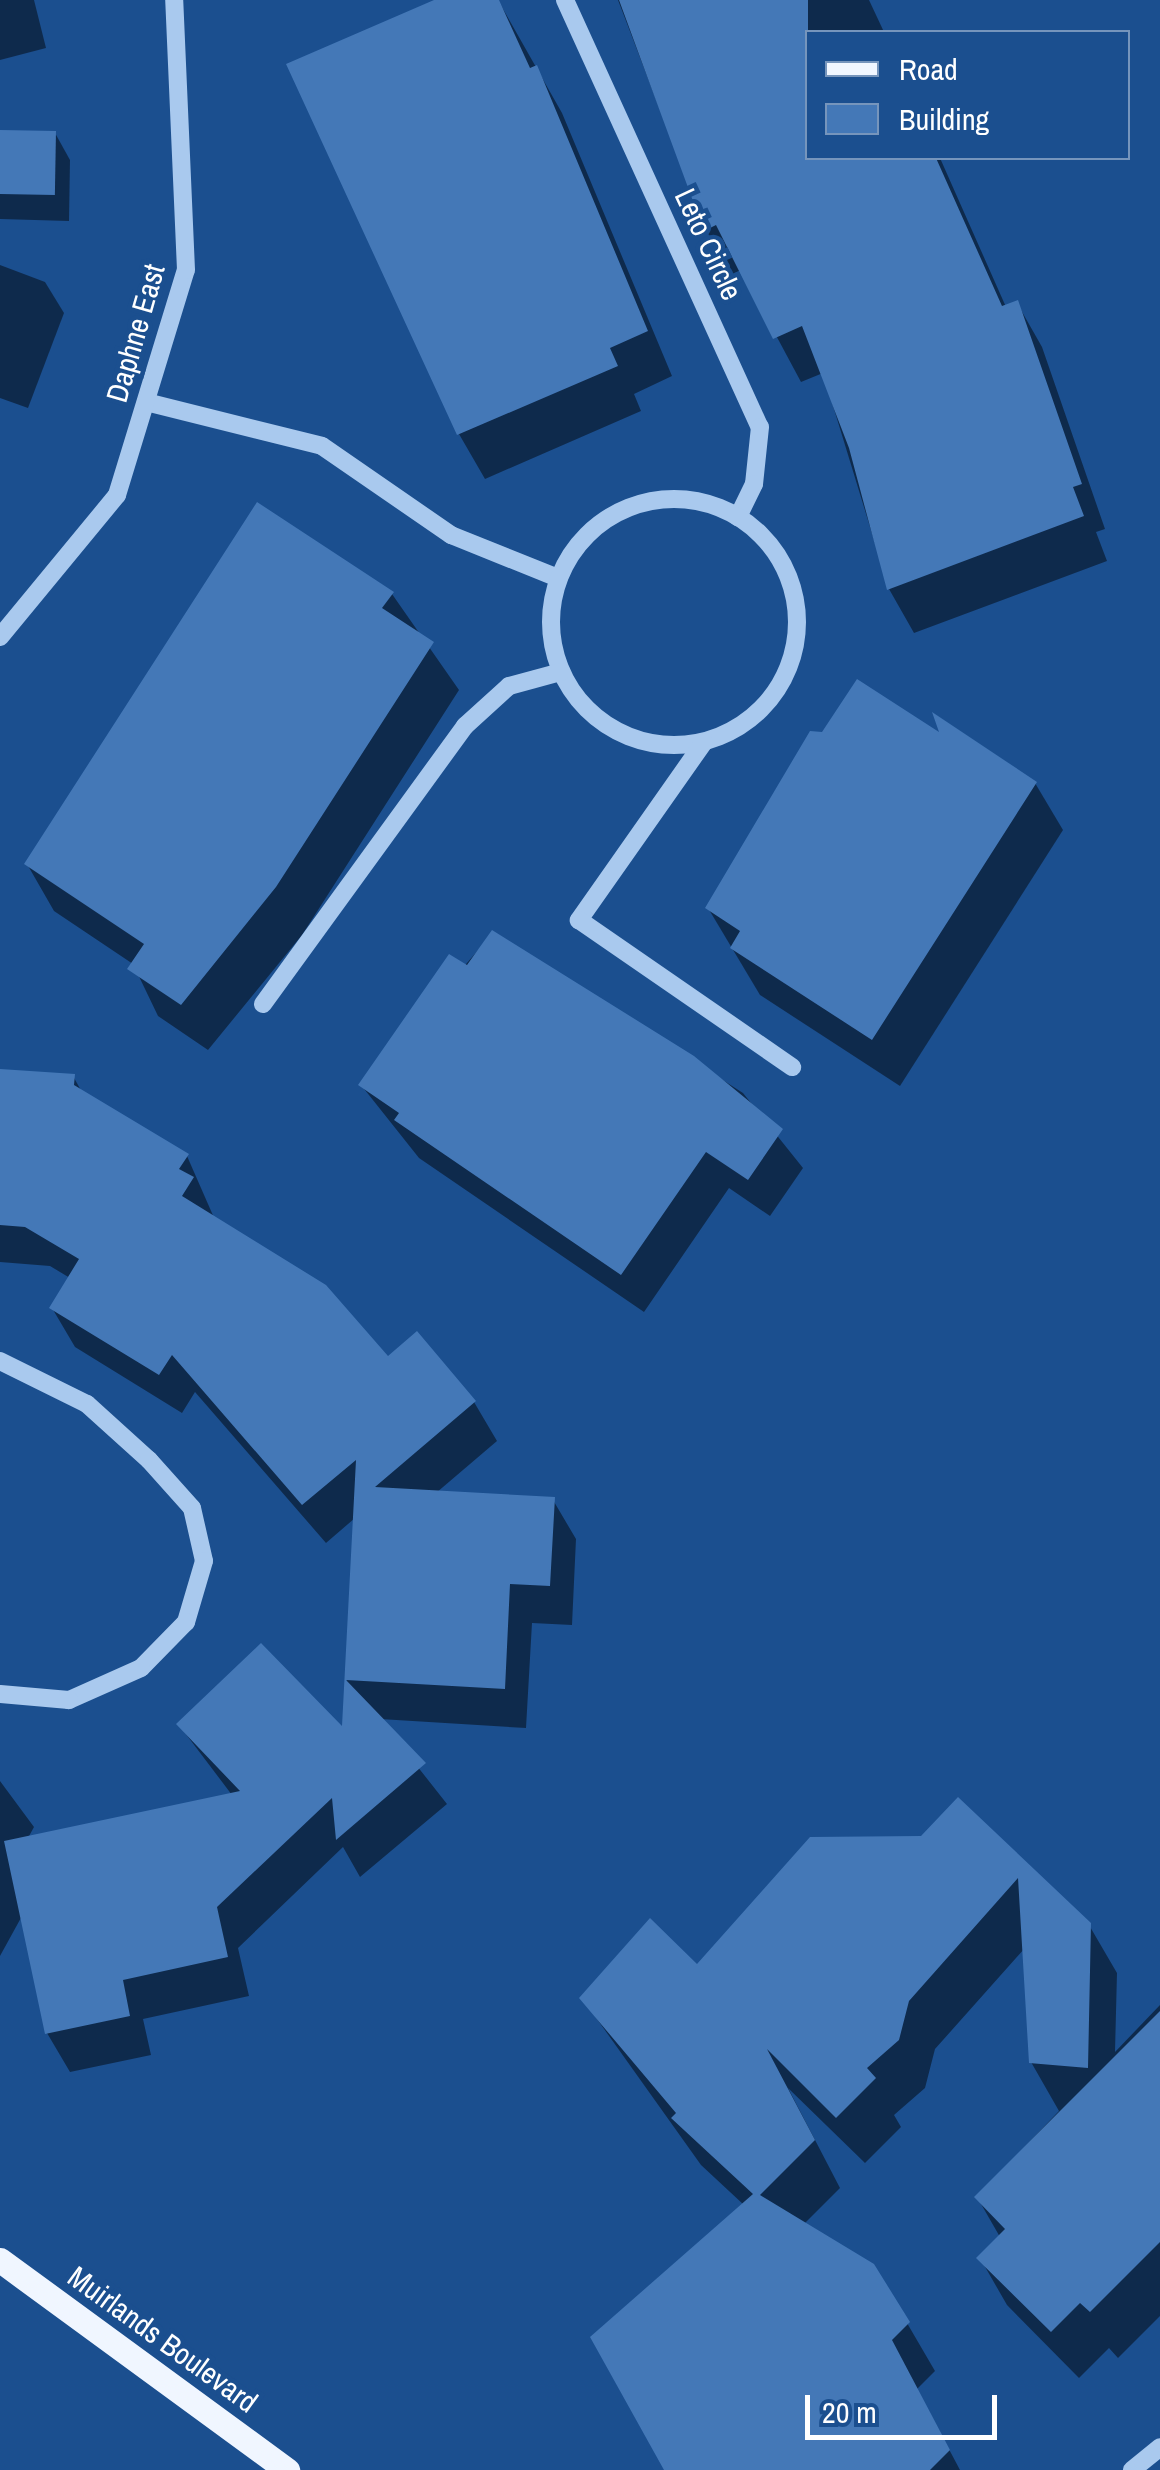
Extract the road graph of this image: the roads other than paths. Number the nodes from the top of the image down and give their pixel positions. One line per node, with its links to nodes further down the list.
1 (174, 0): 3 (street, Daphne East)
2 (565, 0): 4 (street, Leto Circle)
3 (146, 402): 5 (street); 6 (street, Daphne East)
4 (738, 517): 5 (street); 8 (street)
5 (558, 578): 7 (street)
6 (0, 636)
7 (560, 672): 8 (street); 9 (street)
8 (704, 742): 10 (street)
9 (263, 1004)
10 (792, 1067)
11 (0, 1360): 12 (street)
12 (0, 1694)
13 (0, 2260): 15 (main road, Muirlands Boulevard)
14 (1160, 2447): 16 (street)
15 (287, 2470)
16 (1132, 2470)

